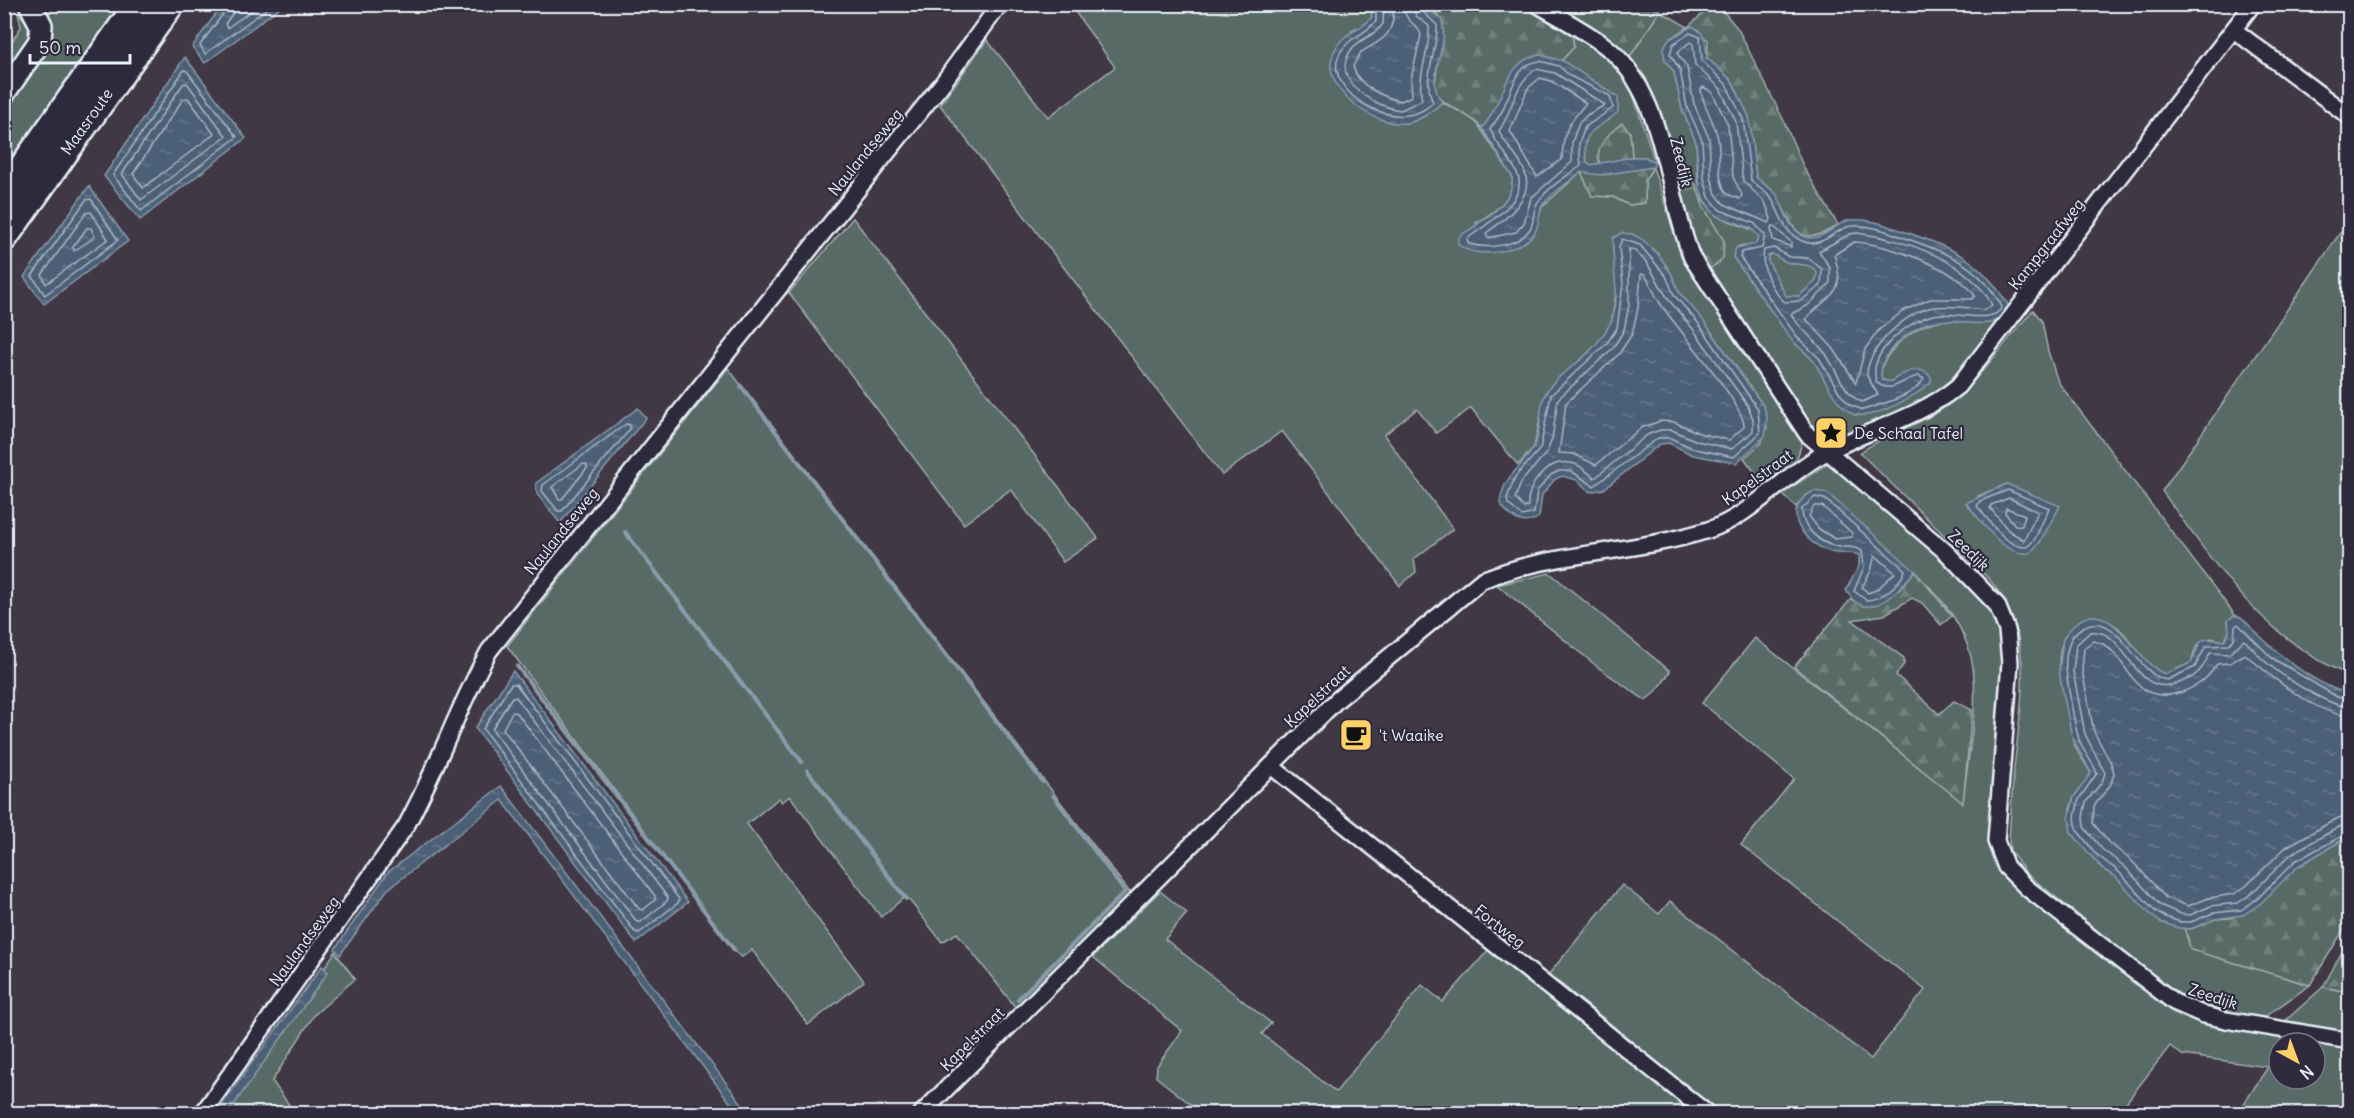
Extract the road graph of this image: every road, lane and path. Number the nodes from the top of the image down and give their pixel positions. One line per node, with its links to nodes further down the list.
1 (139, 4): 10 (highway, Maasroute)
2 (170, 4): 11 (highway, Maasroute)
3 (1000, 4): 15 (street, Naulandseweg)
4 (1537, 4): 12 (street, Zeedijk)
5 (2253, 4): 7 (street, Kampgraafweg)
6 (26, 6): 8 (main road)
7 (2234, 30): 9 (street); 12 (street, Kampgraafweg)
8 (4, 93)
9 (2349, 117)
10 (4, 194)
11 (4, 237)
12 (1826, 452): 13 (street, Kapelstraat); 14 (street, Zeedijk)
13 (1271, 766): 16 (street, Kapelstraat); 17 (street, Fortweg)
14 (2349, 1041)
15 (202, 1113)
16 (921, 1113)
17 (1708, 1113)

